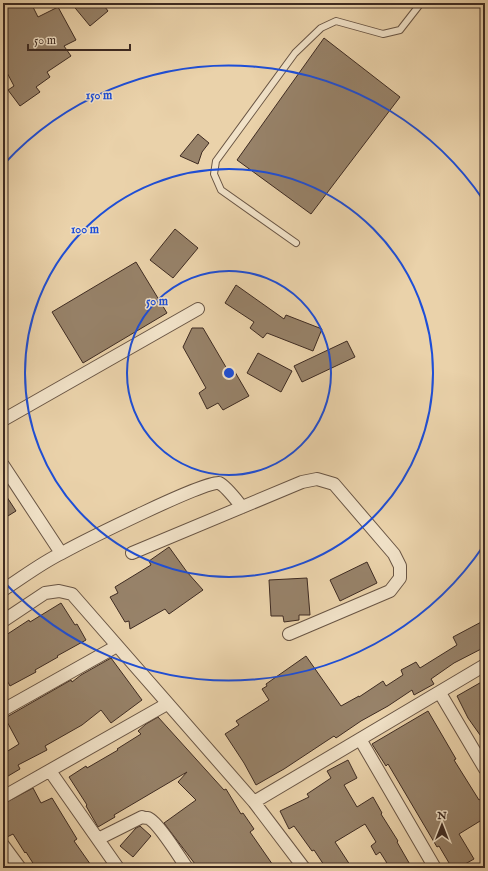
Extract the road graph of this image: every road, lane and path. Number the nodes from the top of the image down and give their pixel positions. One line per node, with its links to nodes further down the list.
1 (421, 3): 2 (lane)
2 (296, 243)
3 (198, 309): 4 (street)
4 (3, 420)
5 (3, 465): 7 (street)
6 (242, 507): 7 (street); 8 (street); 11 (street)
7 (61, 553): 9 (street)
8 (132, 553)
9 (3, 590)
10 (3, 621): 12 (street)
11 (289, 634)
12 (118, 646): 15 (street); 16 (street)
13 (485, 665): 14 (street)
14 (440, 692): 17 (street); 18 (street)
15 (167, 704): 19 (street); 21 (street)
16 (3, 710)
17 (360, 739): 21 (street); 28 (street)
18 (485, 769)
19 (50, 771): 20 (street); 22 (street)
20 (3, 797)
21 (254, 802): 27 (street)
22 (98, 839): 25 (street); 26 (street)
23 (3, 845): 24 (street)
24 (20, 868)
25 (118, 868)
26 (187, 868)
27 (304, 868)
28 (435, 868)

